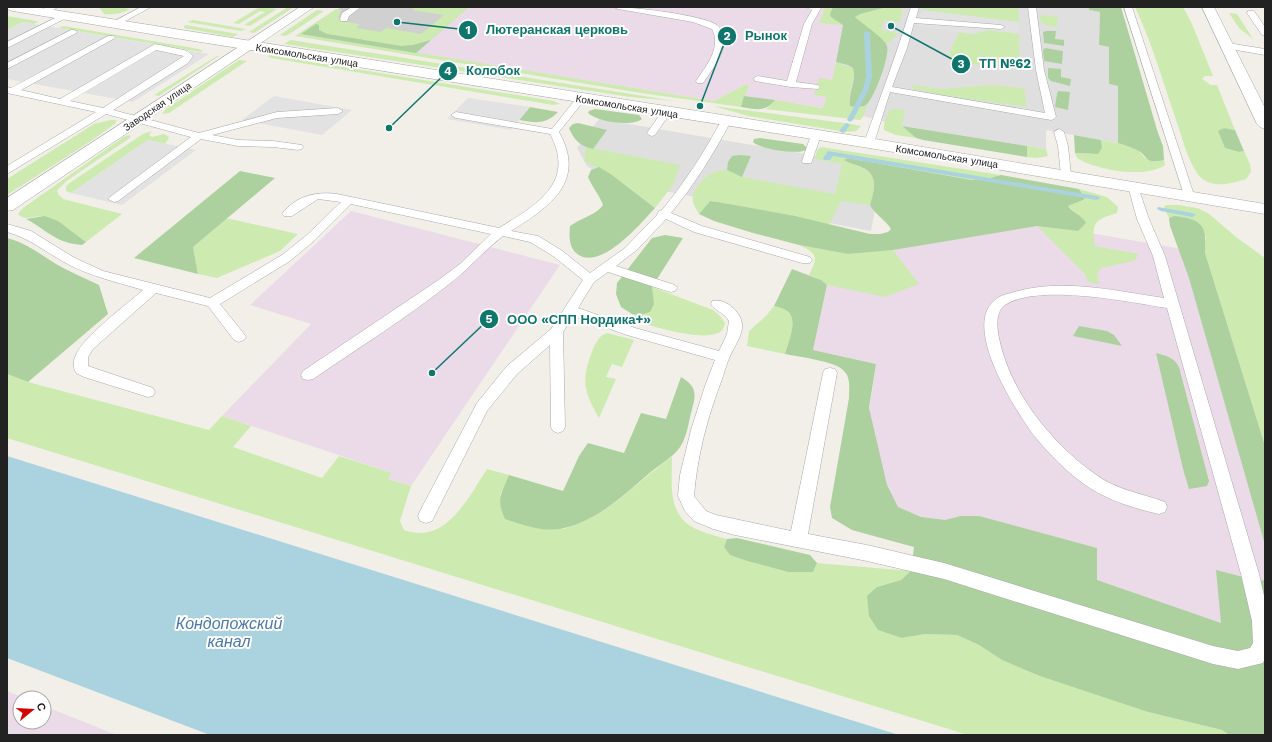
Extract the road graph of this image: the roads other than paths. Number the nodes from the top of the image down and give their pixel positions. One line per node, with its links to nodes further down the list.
1 (13, 7): 11 (street, Комсомольская улица)
2 (147, 7): 17 (lane)
3 (308, 7): 21 (street, Заводская улица)
4 (357, 7): 14 (lane)
5 (618, 7): 26 (lane)
6 (815, 7): 27 (lane)
7 (915, 7): 15 (lane)
8 (1032, 7): 37 (lane)
9 (1128, 7): 51 (lane)
10 (1208, 7): 22 (street)
11 (49, 10): 13 (street, Комсомольская улица)
12 (1251, 13): 19 (lane)
13 (66, 16): 17 (street, Комсомольская улица); 20 (lane)
14 (344, 19)
15 (912, 20): 16 (lane); 29 (lane)
16 (1001, 27)
17 (112, 31): 21 (street, Комсомольская улица); 30 (lane)
18 (74, 32): 24 (lane)
19 (1265, 33)
20 (7, 44)
21 (249, 45): 31 (street, Комсомольская улица); 38 (street, Заводская улица)
22 (1228, 46): 23 (lane); 40 (street)
23 (1265, 52)
24 (7, 66)
25 (758, 79): 27 (lane)
26 (700, 81)
27 (791, 84): 28 (lane)
28 (815, 87)
29 (887, 89): 37 (lane); 45 (lane)
30 (10, 91): 32 (lane)
31 (581, 98): 35 (street, Комсомольская улица); 41 (lane)
32 (63, 101): 33 (lane); 33 (lane)
33 (105, 110): 38 (lane); 48 (lane)
34 (338, 112): 44 (lane)
35 (666, 112): 39 (street, Комсомольская улица); 42 (lane)
36 (456, 115): 41 (lane)
37 (1051, 117): 49 (lane)
38 (138, 119): 44 (lane); 54 (street, Заводская улица)
39 (726, 121): 43 (street, Комсомольская улица); 56 (lane)
40 (1265, 124)
41 (554, 132): 59 (lane)
42 (652, 133)
43 (816, 135): 45 (street, Комсомольская улица); 47 (lane)
44 (199, 136): 46 (lane); 52 (lane)
45 (869, 143): 49 (street, Комсомольская улица)
46 (298, 147)
47 (807, 162)
48 (7, 171)
49 (1066, 175): 50 (street, Комсомольская улица)
50 (1134, 186): 51 (street, Комсомольская улица); 67 (lane)
51 (1189, 195): 55 (street, Комсомольская улица)
52 (114, 199)
53 (349, 200): 57 (lane); 59 (lane); 65 (lane)
54 (7, 206)
55 (1265, 209)
56 (663, 213): 60 (lane); 61 (lane)
57 (288, 214)
58 (7, 228): 63 (lane)
59 (502, 232): 62 (lane); 73 (lane)
60 (806, 260)
61 (606, 267): 62 (lane); 64 (lane)
62 (590, 279): 68 (lane)
63 (153, 288): 65 (lane); 74 (lane)
64 (671, 288)
65 (212, 303): 70 (lane)
66 (717, 304): 71 (lane)
67 (1172, 304): 76 (lane); 78 (lane)
68 (570, 310): 69 (lane); 71 (lane)
69 (556, 332): 75 (lane); 77 (lane)
70 (239, 337)
71 (723, 357): 78 (lane)
72 (830, 373): 78 (lane)
73 (308, 375)
74 (148, 392)
75 (558, 427)
76 (1159, 507)
77 (426, 516)
78 (798, 540)

